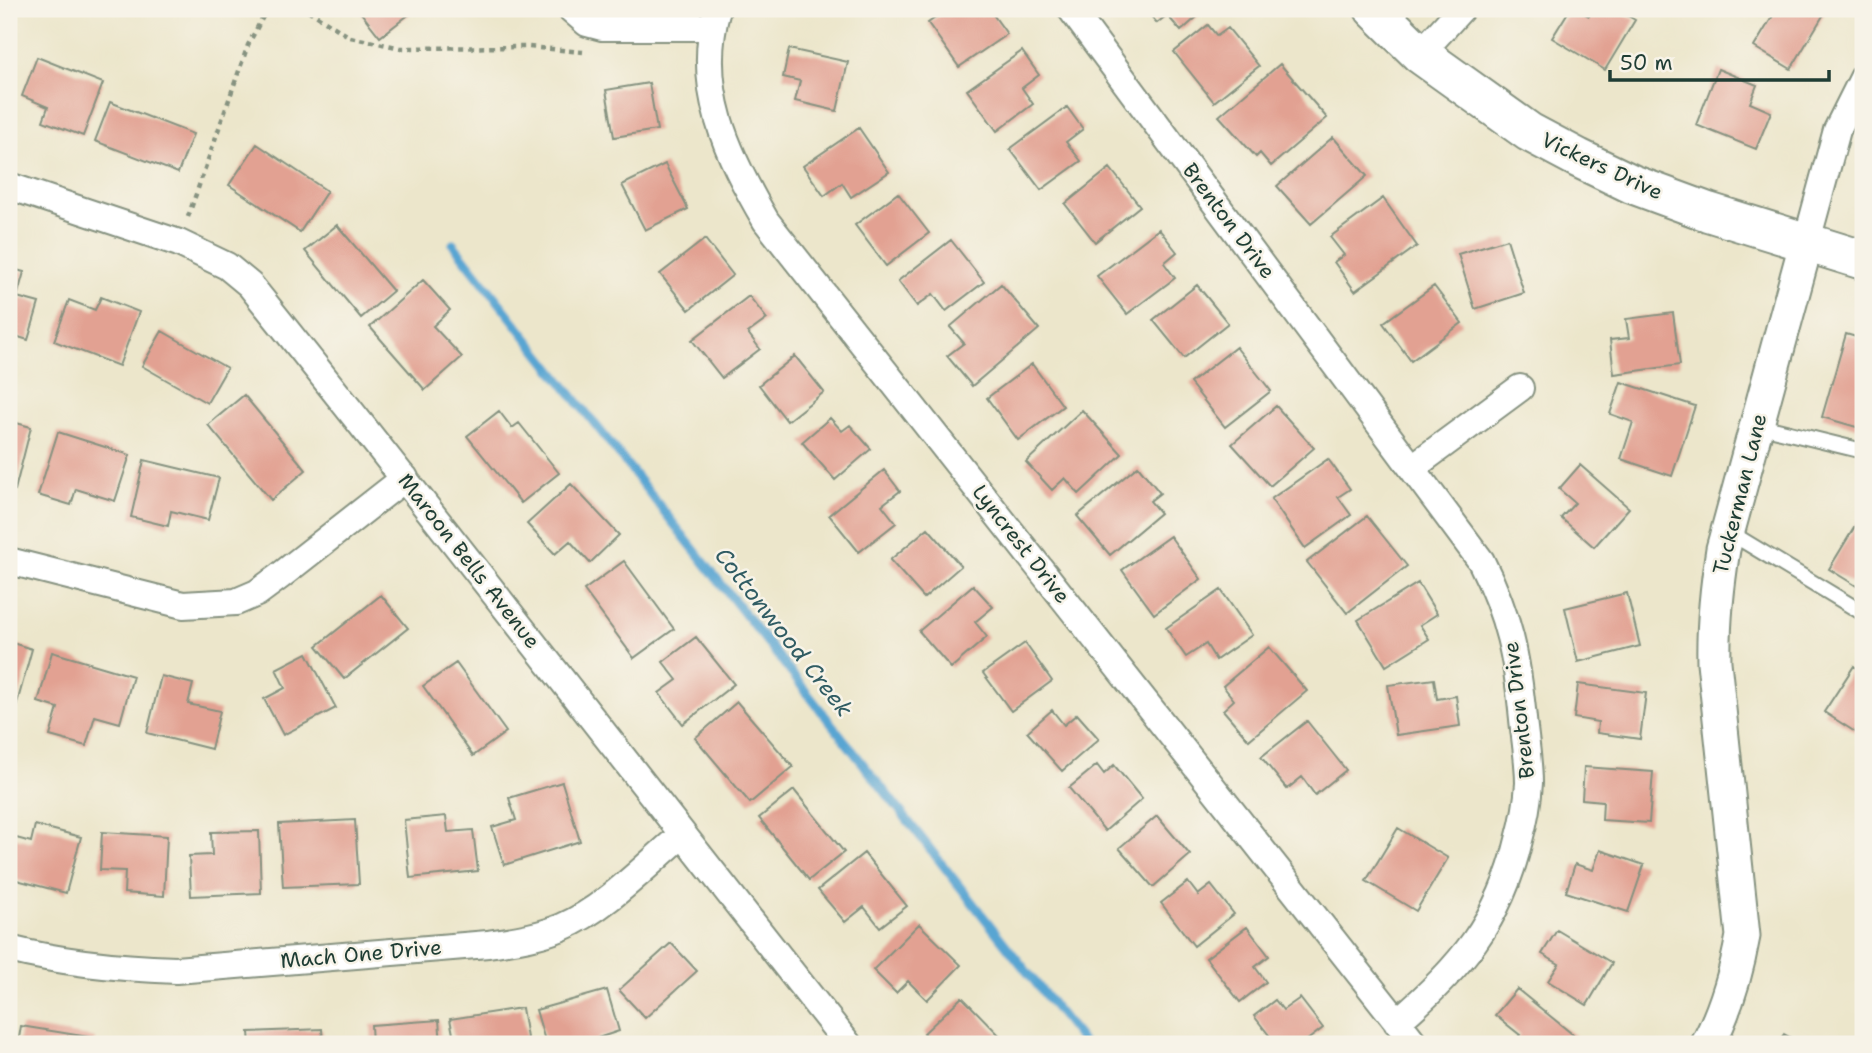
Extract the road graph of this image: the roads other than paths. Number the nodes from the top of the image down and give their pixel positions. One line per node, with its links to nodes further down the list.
1 (570, 9): 5 (street)
2 (1071, 9): 14 (street, Brenton Drive)
3 (1374, 9): 6 (main road, Vickers Drive)
4 (1461, 9): 6 (street)
5 (714, 18): 21 (street, Lyncrest Drive)
6 (1420, 54): 9 (main road, Vickers Drive)
7 (1863, 78): 9 (street, Tuckerman Lane)
8 (9, 186): 15 (street, Maroon Bells Avenue)
9 (1806, 244): 10 (main road, Vickers Drive); 12 (street, Tuckerman Lane)
10 (1863, 260)
11 (1520, 388): 14 (street)
12 (1757, 425): 13 (lane); 16 (street, Tuckerman Lane)
13 (1863, 451)
14 (1413, 467): 21 (street, Brenton Drive)
15 (405, 478): 17 (street); 19 (street, Maroon Bells Avenue)
16 (1728, 531): 18 (lane); 24 (street, Tuckerman Lane)
17 (9, 561)
18 (1863, 613)
19 (682, 835): 20 (street, Mach One Drive); 22 (street, Maroon Bells Avenue)
20 (9, 948)
21 (1397, 1021): 23 (street, Lyncrest Drive)
22 (848, 1044)
23 (1415, 1044)
24 (1708, 1044)

